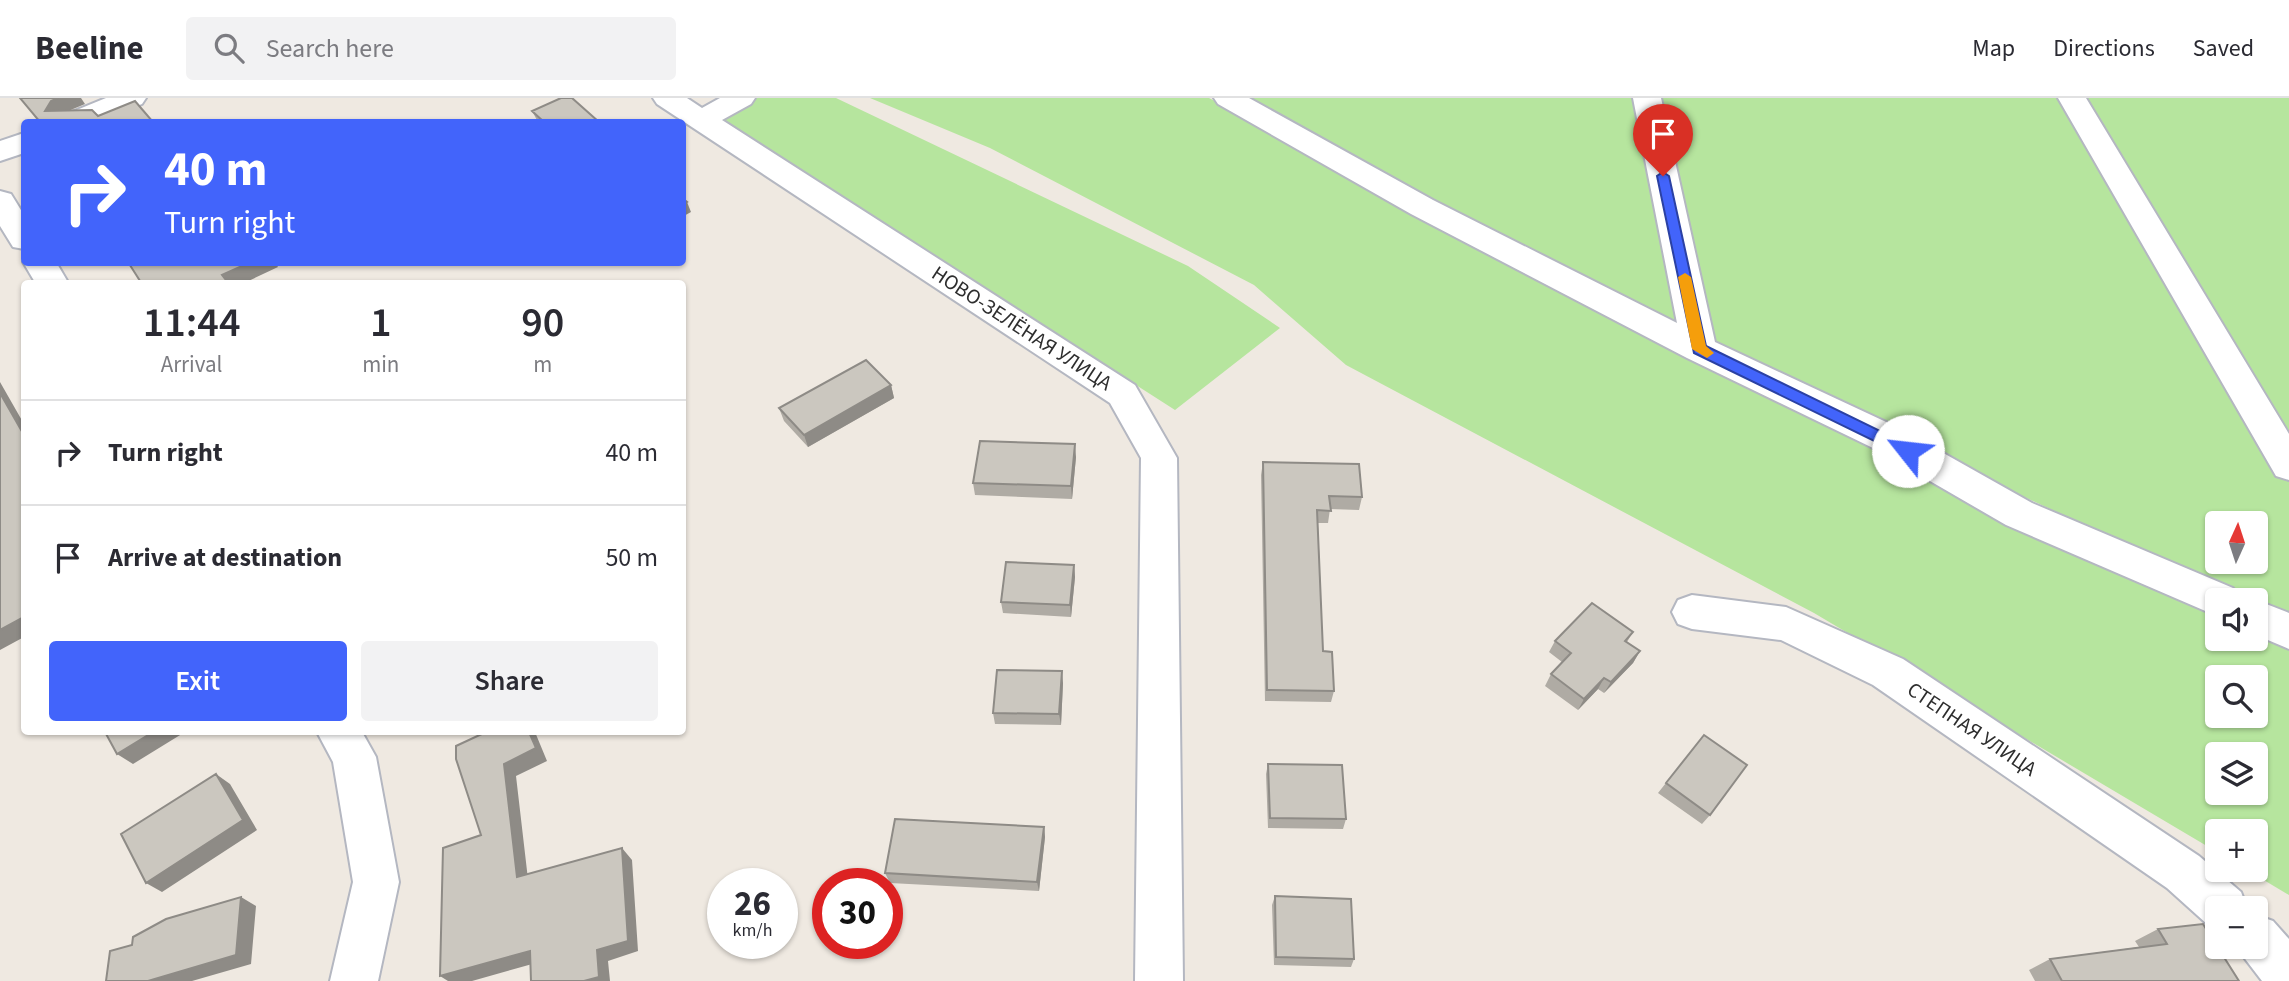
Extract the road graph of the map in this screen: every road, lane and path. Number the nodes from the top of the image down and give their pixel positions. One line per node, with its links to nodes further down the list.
1 (132, 98): 8 (street)
2 (667, 98): 9 (street, НОВО-ЗЕЛЁНАЯ УЛИЦА)
3 (741, 98): 9 (street)
4 (1228, 98): 7 (street)
5 (1647, 98): 14 (street)
6 (2072, 98): 15 (street)
7 (1278, 112): 14 (street)
8 (80, 119)
9 (701, 120): 25 (street, НОВО-ЗЕЛЁНАЯ УЛИЦА)
10 (21, 143): 11 (street)
11 (0, 152)
12 (0, 201): 13 (street)
13 (21, 234)
14 (1699, 349): 16 (street)
15 (2289, 467)
16 (2205, 594)
17 (1692, 612): 21 (street, СТЕПНАЯ УЛИЦА)
18 (2268, 622): 19 (street)
19 (2289, 632)
20 (340, 735): 24 (street)
21 (2210, 896)
22 (2268, 951): 23 (street)
23 (2289, 975)
24 (354, 981)
25 (1159, 981)

